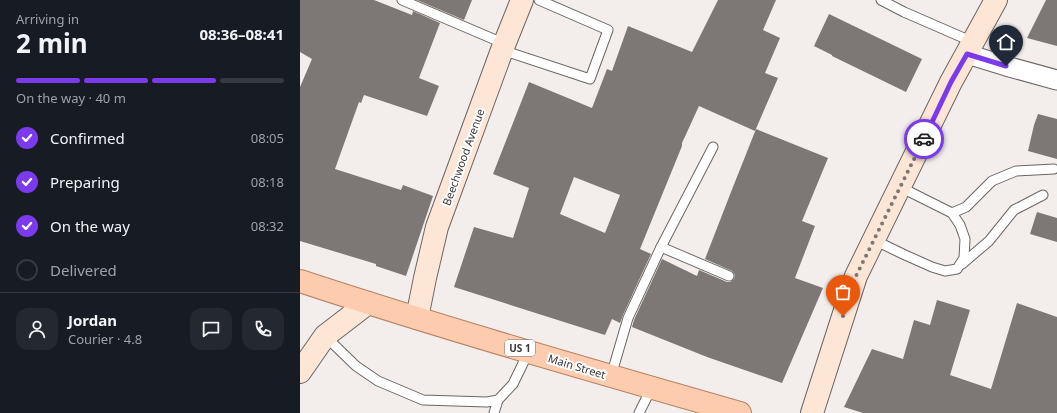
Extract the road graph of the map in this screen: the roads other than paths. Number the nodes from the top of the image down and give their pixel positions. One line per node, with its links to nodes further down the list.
1 (402, 0): 6 (lane)
2 (522, 0): 6 (street, Beechwood Avenue)
3 (539, 0): 6 (lane)
4 (881, 0): 7 (lane)
5 (996, 0): 7 (street)
6 (504, 47): 20 (street, Beechwood Avenue)
7 (970, 48): 8 (street); 11 (street)
8 (1057, 80)
9 (714, 147): 15 (lane)
10 (1054, 169): 13 (lane)
11 (900, 187): 13 (lane); 14 (street)
12 (1043, 195): 16 (lane)
13 (952, 213): 16 (lane)
14 (874, 240): 16 (lane); 30 (street)
15 (661, 247): 17 (lane); 24 (lane)
16 (956, 269)
17 (729, 276)
18 (300, 281): 19 (main road, Main Street / US 1)
19 (368, 303): 20 (main road, Main Street / US 1); 21 (street)
20 (417, 318): 22 (main road, Main Street / US 1)
21 (325, 336): 23 (street); 26 (lane)
22 (529, 351): 24 (main road, Main Street / US 1); 26 (lane)
23 (300, 372)
24 (610, 376): 25 (main road, Main Street / US 1)
25 (652, 387): 28 (lane); 29 (main road, Main Street / US 1)
26 (498, 400): 27 (lane)
27 (494, 413)
28 (638, 413)
29 (740, 413)
30 (812, 413)

